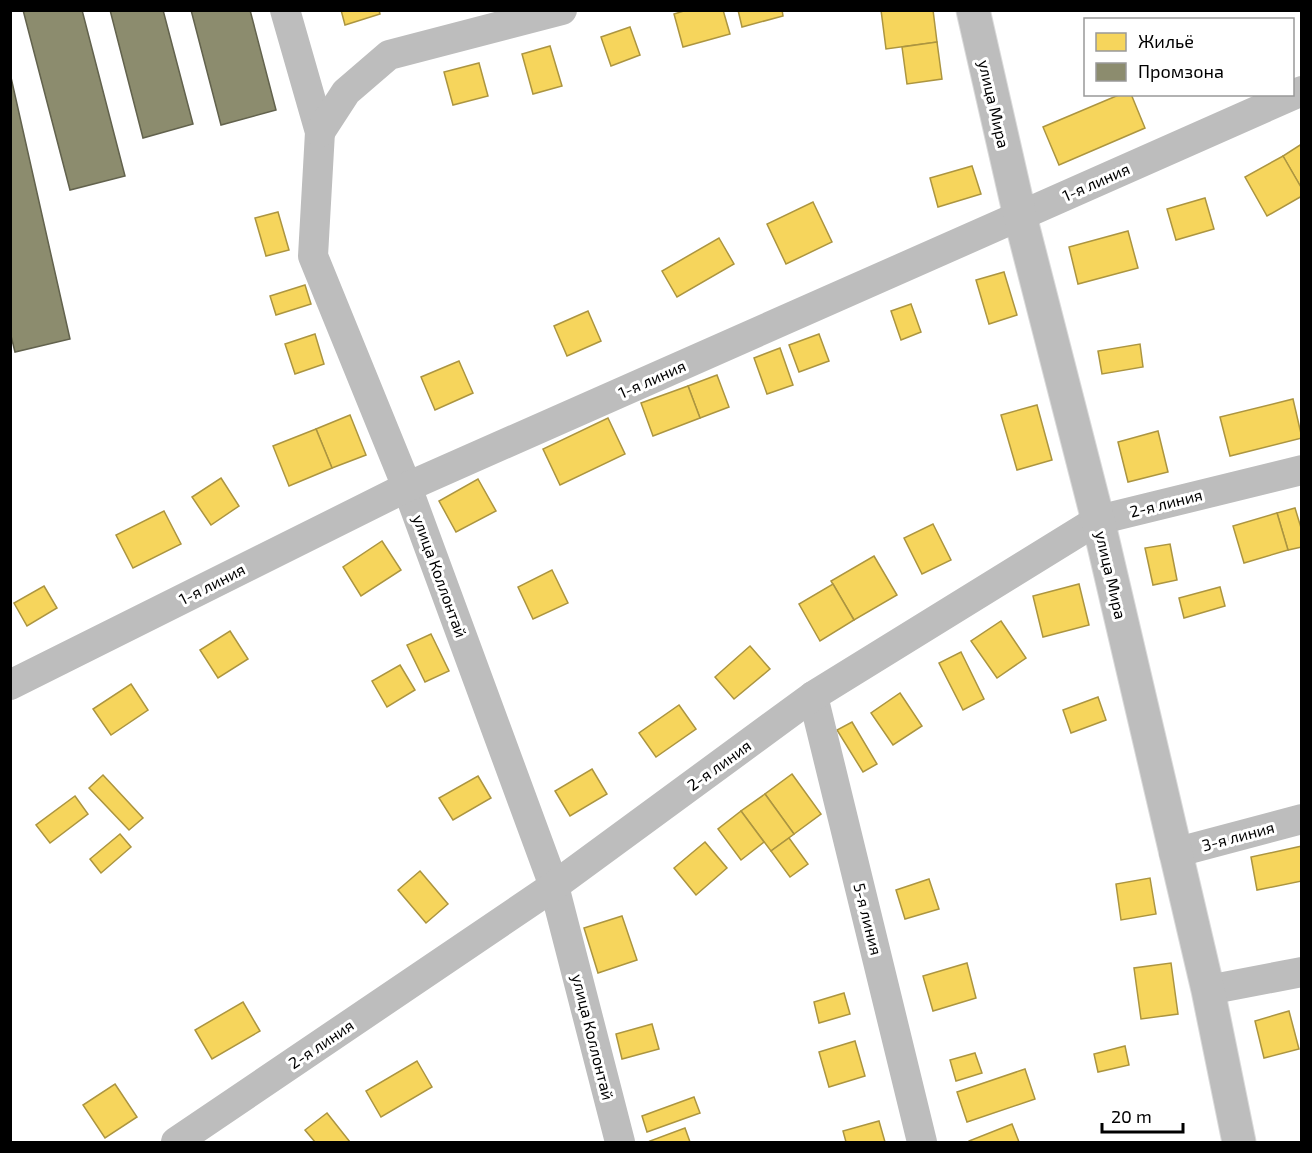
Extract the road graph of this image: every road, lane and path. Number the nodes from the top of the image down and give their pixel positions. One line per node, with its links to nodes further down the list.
1 (285, 10): 5 (street, улица Коллонтай)
2 (561, 10): 5 (street)
3 (973, 10): 6 (main road, улица Мира)
4 (1291, 96): 6 (street, 1-я линия)
5 (320, 132): 8 (street, улица Коллонтай)
6 (1020, 216): 8 (street, 1-я линия); 9 (main road, улица Мира)
7 (1302, 470): 9 (street, 2-я линия)
8 (407, 487): 10 (street, 1-я линия); 14 (street, улица Коллонтай)
9 (1098, 520): 11 (street, 2-я линия); 13 (main road, улица Мира)
10 (10, 685)
11 (813, 696): 14 (street, 2-я линия); 19 (street, 5-я линия)
12 (1302, 819): 13 (street, 3-я линия)
13 (1174, 853): 16 (main road, улица Мира)
14 (554, 886): 17 (street, 2-я линия); 18 (street, улица Коллонтай)
15 (1302, 972): 16 (street)
16 (1208, 990): 20 (main road, улица Мира)
17 (176, 1143)
18 (620, 1143)
19 (922, 1143)
20 (1239, 1143)

